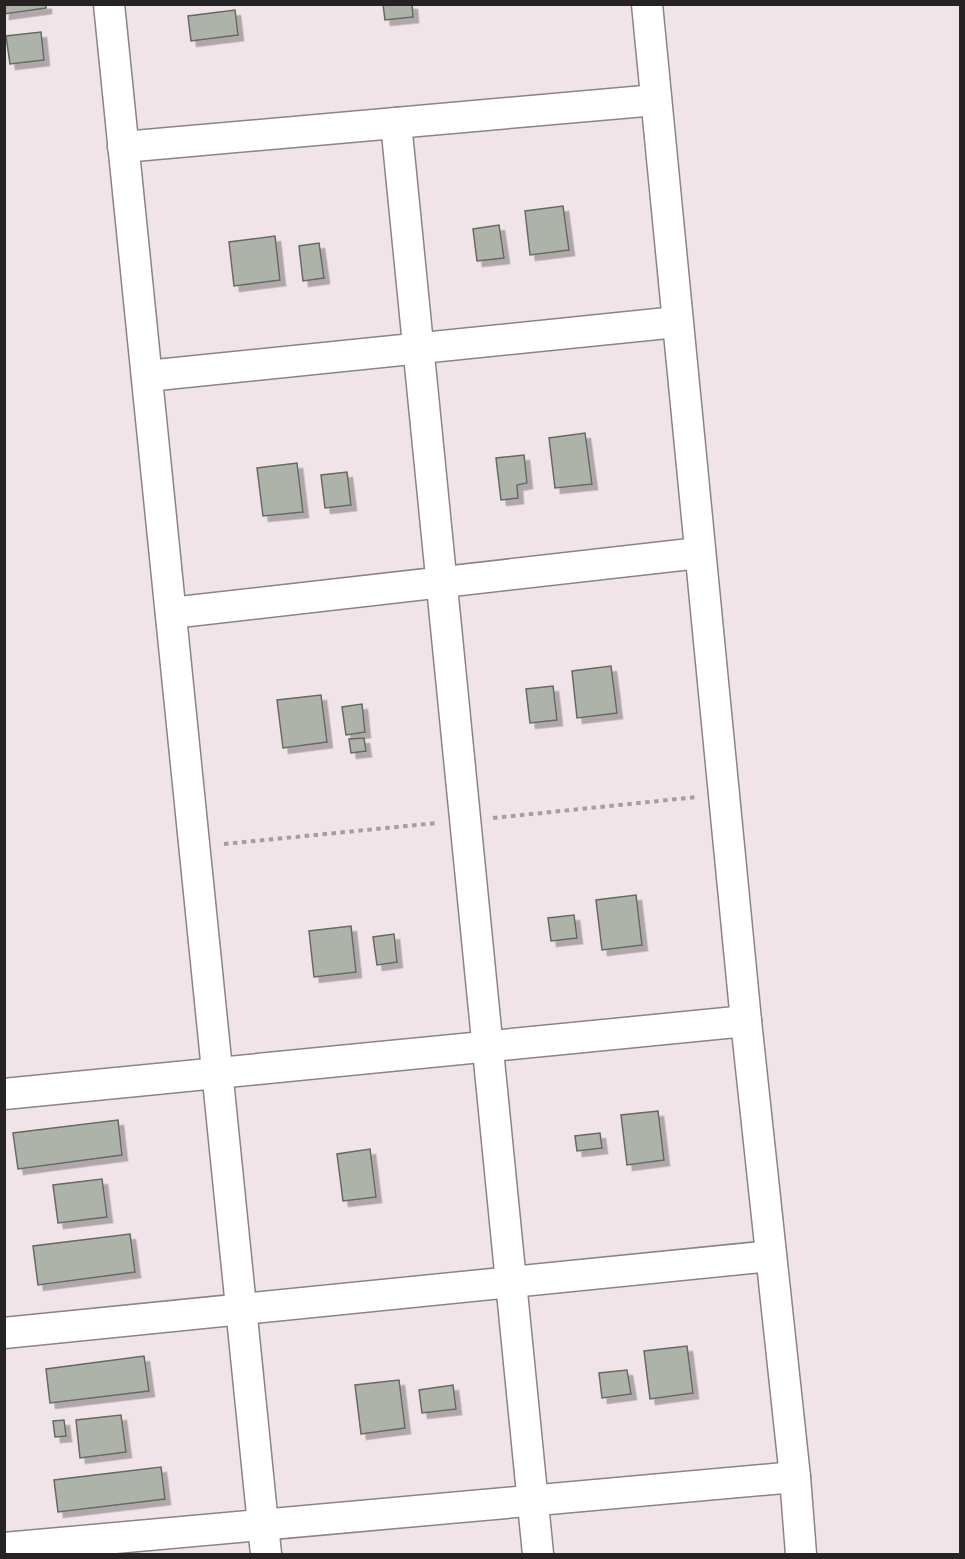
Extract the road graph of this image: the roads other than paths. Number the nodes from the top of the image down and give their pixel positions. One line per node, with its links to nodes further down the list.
1 (109, 4): 5 (street)
2 (647, 4): 3 (street)
3 (656, 99): 4 (street); 6 (street)
4 (396, 123): 5 (street); 7 (street)
5 (123, 147): 8 (street)
6 (677, 322): 7 (street); 9 (street)
7 (419, 349): 8 (street); 10 (street)
8 (147, 376): 11 (street)
9 (699, 553): 10 (street); 12 (street)
10 (442, 582): 11 (street); 13 (street)
11 (171, 613): 14 (street)
12 (746, 1021): 13 (street); 16 (street)
13 (488, 1046): 14 (street); 17 (street)
14 (217, 1073): 15 (street); 18 (street)
15 (4, 1094)
16 (771, 1256): 17 (street); 20 (street)
17 (512, 1282): 18 (street); 21 (street)
18 (241, 1309): 19 (street); 22 (street)
19 (4, 1333)
20 (795, 1477): 21 (street); 26 (street)
21 (533, 1500): 22 (street); 25 (street)
22 (263, 1525): 23 (street); 24 (street)
23 (4, 1548)
24 (266, 1554)
25 (538, 1554)
26 (801, 1554)

